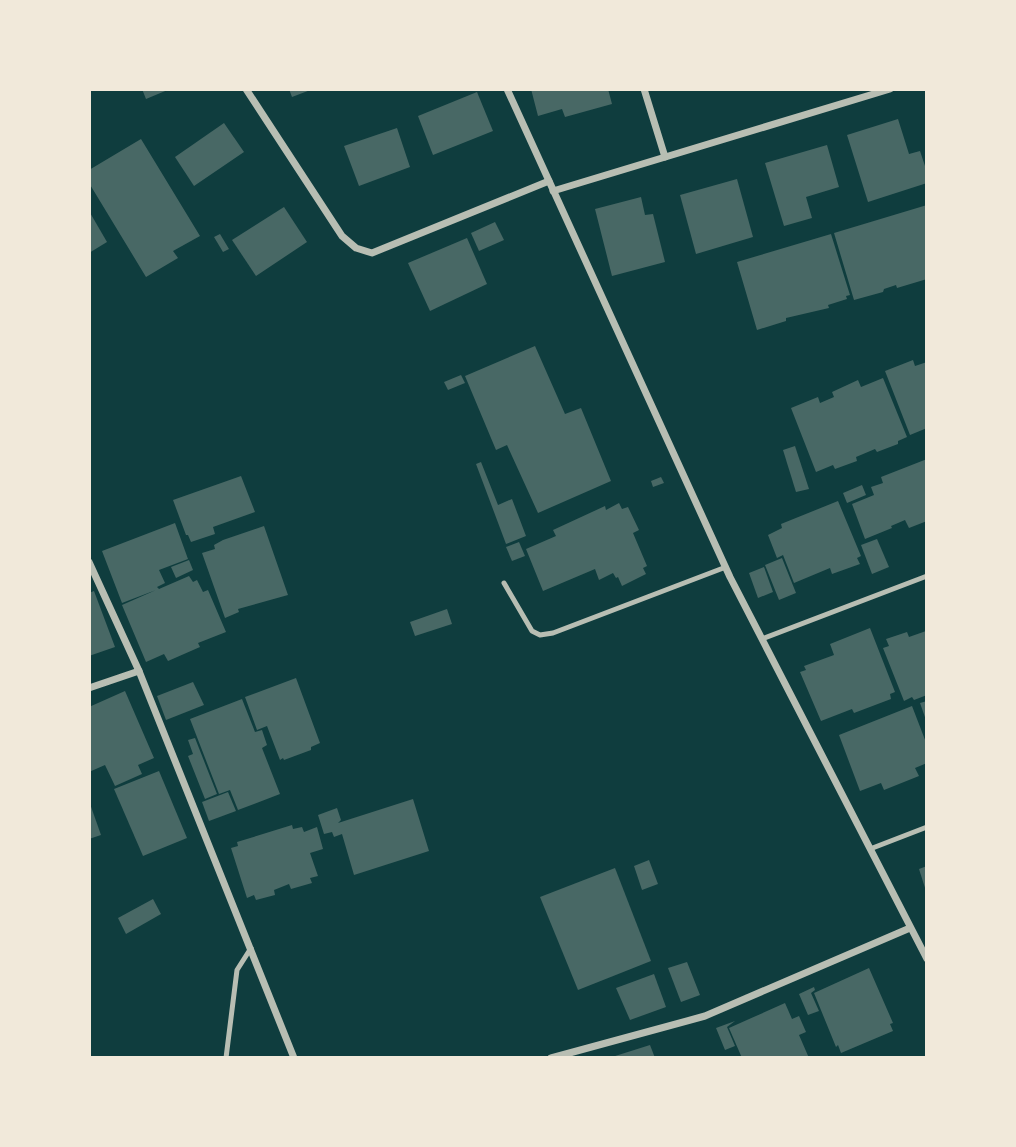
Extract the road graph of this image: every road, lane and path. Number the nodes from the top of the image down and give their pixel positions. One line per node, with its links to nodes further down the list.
1 (246, 89): 6 (street)
2 (507, 89): 6 (street)
3 (644, 89): 5 (street)
4 (890, 89): 5 (street)
5 (665, 157): 7 (street)
6 (549, 181): 7 (street)
7 (553, 191): 9 (street)
8 (89, 562): 13 (street)
9 (726, 567): 11 (lane); 12 (street)
10 (927, 576): 12 (lane)
11 (504, 583)
12 (762, 639): 16 (street)
13 (139, 671): 14 (street); 18 (street)
14 (89, 688)
15 (927, 827): 16 (lane)
16 (870, 849): 17 (street)
17 (910, 928): 19 (street); 22 (street)
18 (251, 948): 20 (lane); 21 (street)
19 (927, 960)
20 (226, 1058)
21 (294, 1058)
22 (551, 1058)

